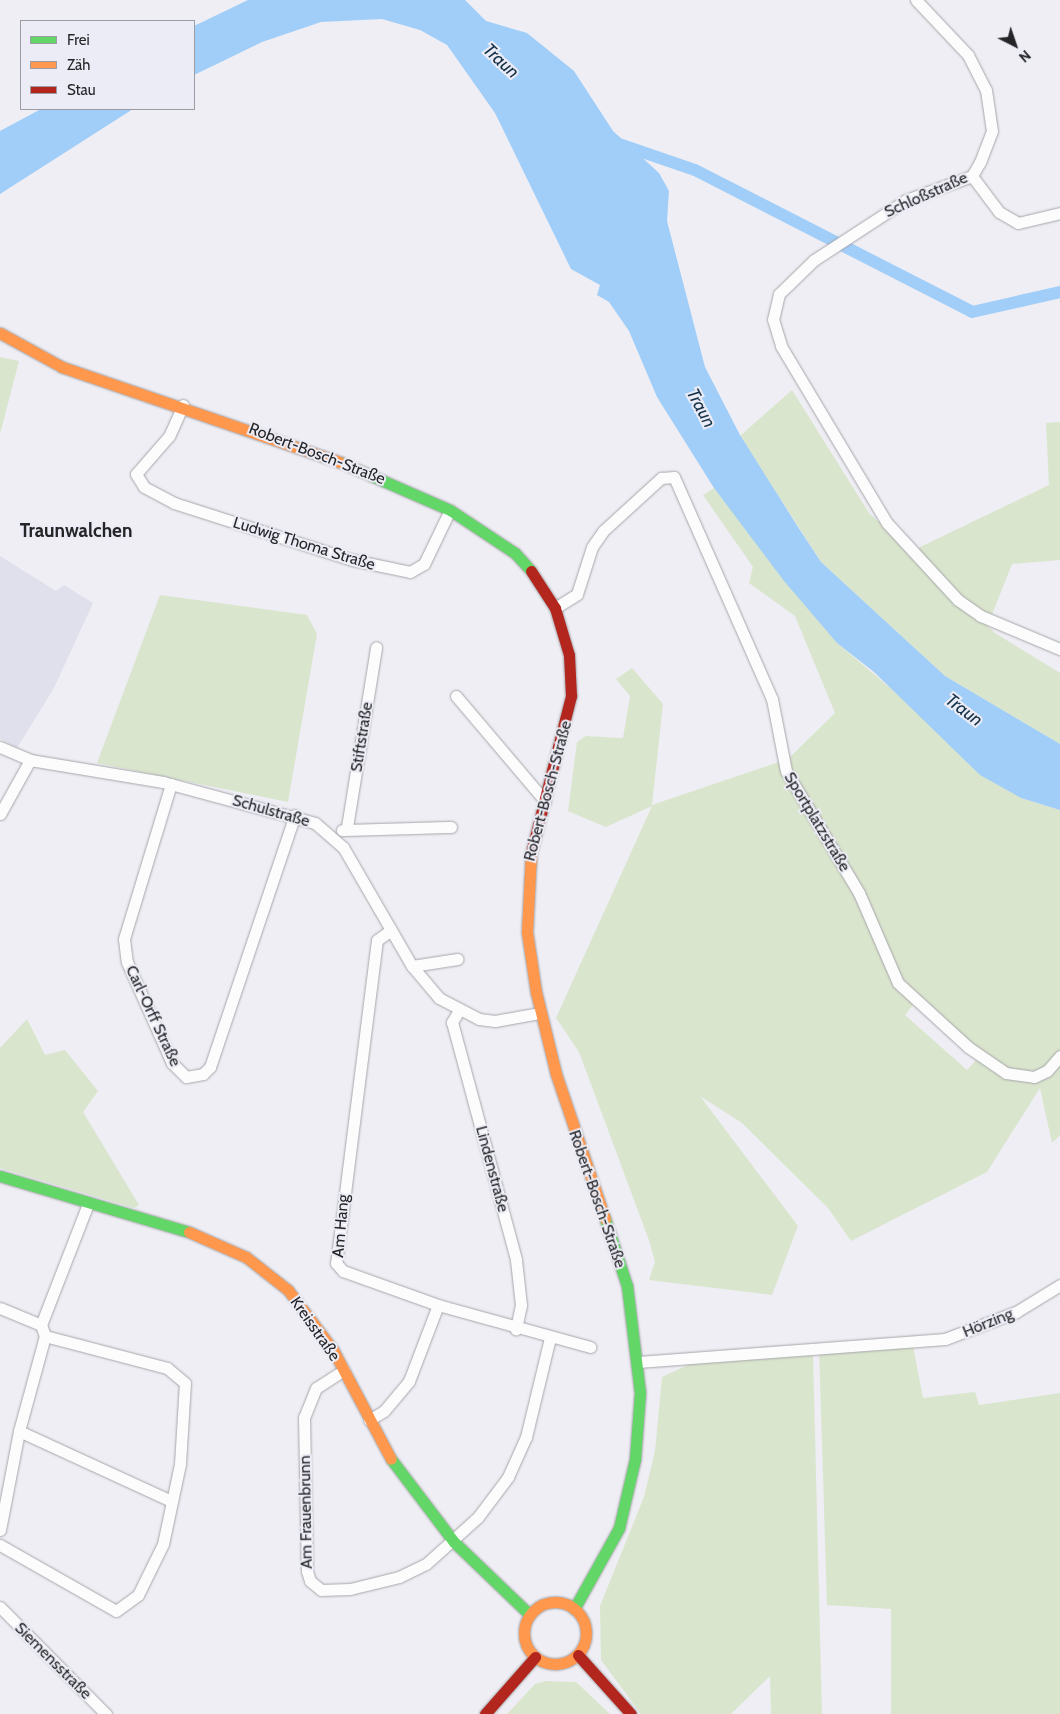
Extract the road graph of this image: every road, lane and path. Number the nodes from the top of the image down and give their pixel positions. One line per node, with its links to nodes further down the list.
1 (916, 0): 2 (street, Schloßstraße)
2 (972, 176): 3 (street); 9 (street, Schloßstraße)
3 (1060, 213)
4 (0, 333): 5 (main road, Robert-Bosch-Straße)
5 (183, 405): 6 (main road, Robert-Bosch-Straße); 6 (street, Ludwig Thoma Straße)
6 (450, 510): 7 (main road, Robert-Bosch-Straße)
7 (554, 608): 14 (main road, Robert-Bosch-Straße); 25 (street, Sportplatzstraße)
8 (376, 647): 17 (street, Stiftstraße)
9 (1060, 649)
10 (456, 696): 14 (street)
11 (0, 747): 12 (street, Schulstraße)
12 (30, 760): 13 (street, Schulstraße); 15 (street)
13 (171, 784): 16 (street, Schulstraße); 16 (street, Carl-Orff Straße)
14 (545, 801): 24 (main road, Robert-Bosch-Straße)
15 (0, 814)
16 (296, 815): 19 (street, Schulstraße)
17 (347, 827): 18 (street); 19 (street)
18 (451, 827)
19 (334, 836): 20 (street, Schulstraße)
20 (391, 930): 22 (street, Schulstraße); 29 (street, Am Hang)
21 (457, 959): 22 (street)
22 (412, 966): 23 (street, Schulstraße)
23 (458, 1012): 24 (street, Schulstraße); 31 (street, Lindenstraße)
24 (540, 1013): 35 (main road, Robert-Bosch-Straße)
25 (1060, 1056)
26 (0, 1176): 27 (main road, Kreisstraße)
27 (88, 1204): 32 (street); 36 (main road, Kreisstraße)
28 (1060, 1285): 35 (street, Hörzing)
29 (438, 1305): 31 (street, Am Hang); 37 (street)
30 (0, 1308): 32 (street)
31 (516, 1329): 33 (street, Am Hang)
32 (43, 1331): 38 (street); 40 (street)
33 (550, 1338): 34 (street, Am Hang); 42 (street, Am Frauenbrunn)
34 (590, 1347)
35 (638, 1362): 45 (main road, Robert-Bosch-Straße)
36 (344, 1370): 37 (main road, Kreisstraße); 42 (street, Am Frauenbrunn)
37 (369, 1420): 42 (main road, Kreisstraße)
38 (19, 1431): 39 (street); 40 (street)
39 (4, 1492): 41 (street)
40 (172, 1501): 43 (street)
41 (0, 1530)
42 (454, 1542): 46 (main road, Kreisstraße)
43 (0, 1545)
44 (0, 1607): 49 (street, Siemensstraße)
45 (574, 1609): 46 (main road); 47 (main road)
46 (530, 1615): 48 (main road)
47 (578, 1655): 48 (main road); 51 (main road)
48 (534, 1657): 50 (main road)
49 (106, 1714)
50 (485, 1714)
51 (631, 1714)

